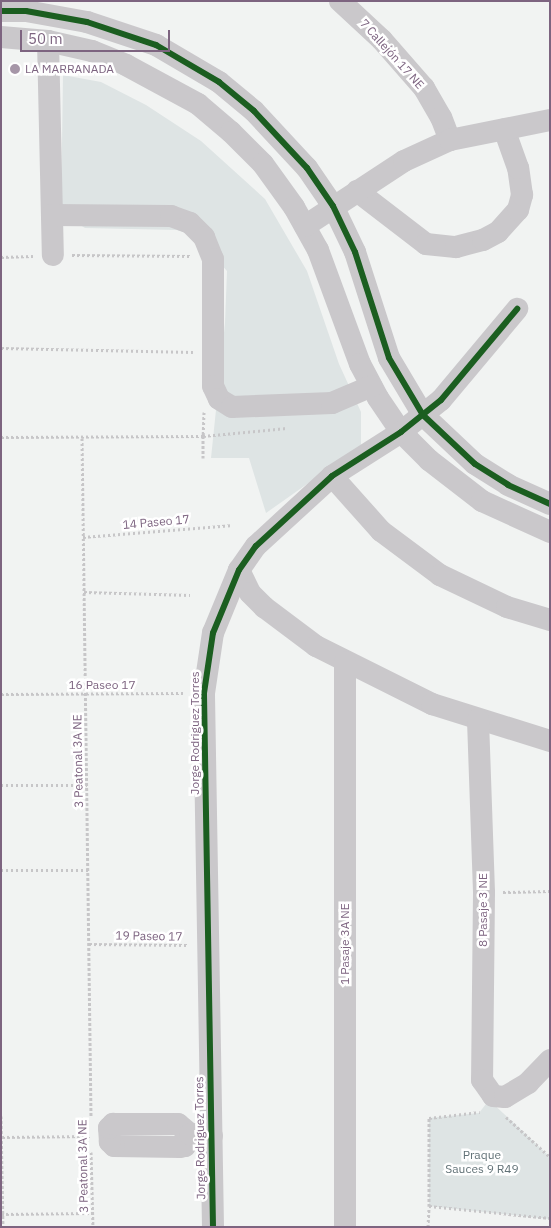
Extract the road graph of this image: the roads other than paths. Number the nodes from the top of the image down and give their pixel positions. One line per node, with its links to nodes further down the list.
1 (340, 1): 7 (street, 7 Callejón 17 NE)
2 (1, 11): 9 (street)
3 (1, 37): 4 (street)
4 (48, 41): 10 (street); 11 (street)
5 (550, 120): 6 (street)
6 (504, 129): 7 (street); 8 (street)
7 (450, 140): 8 (street)
8 (357, 190): 9 (street)
9 (333, 206): 11 (street); 15 (street)
10 (52, 215): 12 (street); 14 (street)
11 (304, 226): 14 (street)
12 (54, 255)
13 (518, 309): 15 (street, Jorge Rodriguez Torres)
14 (372, 386): 16 (street)
15 (423, 415): 16 (street, Jorge Rodriguez Torres); 18 (street)
16 (401, 432): 17 (street, Jorge Rodriguez Torres); 19 (street)
17 (332, 476): 20 (street, Jorge Rodriguez Torres); 21 (street)
18 (550, 504)
19 (550, 532)
20 (239, 570): 22 (street); 26 (street, Jorge Rodriguez Torres)
21 (550, 620)
22 (345, 662): 23 (street); 27 (street, 1 Pasaje 3A NE)
23 (478, 720): 24 (street); 25 (street, 8 Pasaje 3 NE)
24 (550, 741)
25 (550, 1060)
26 (213, 1227)
27 (346, 1227)

